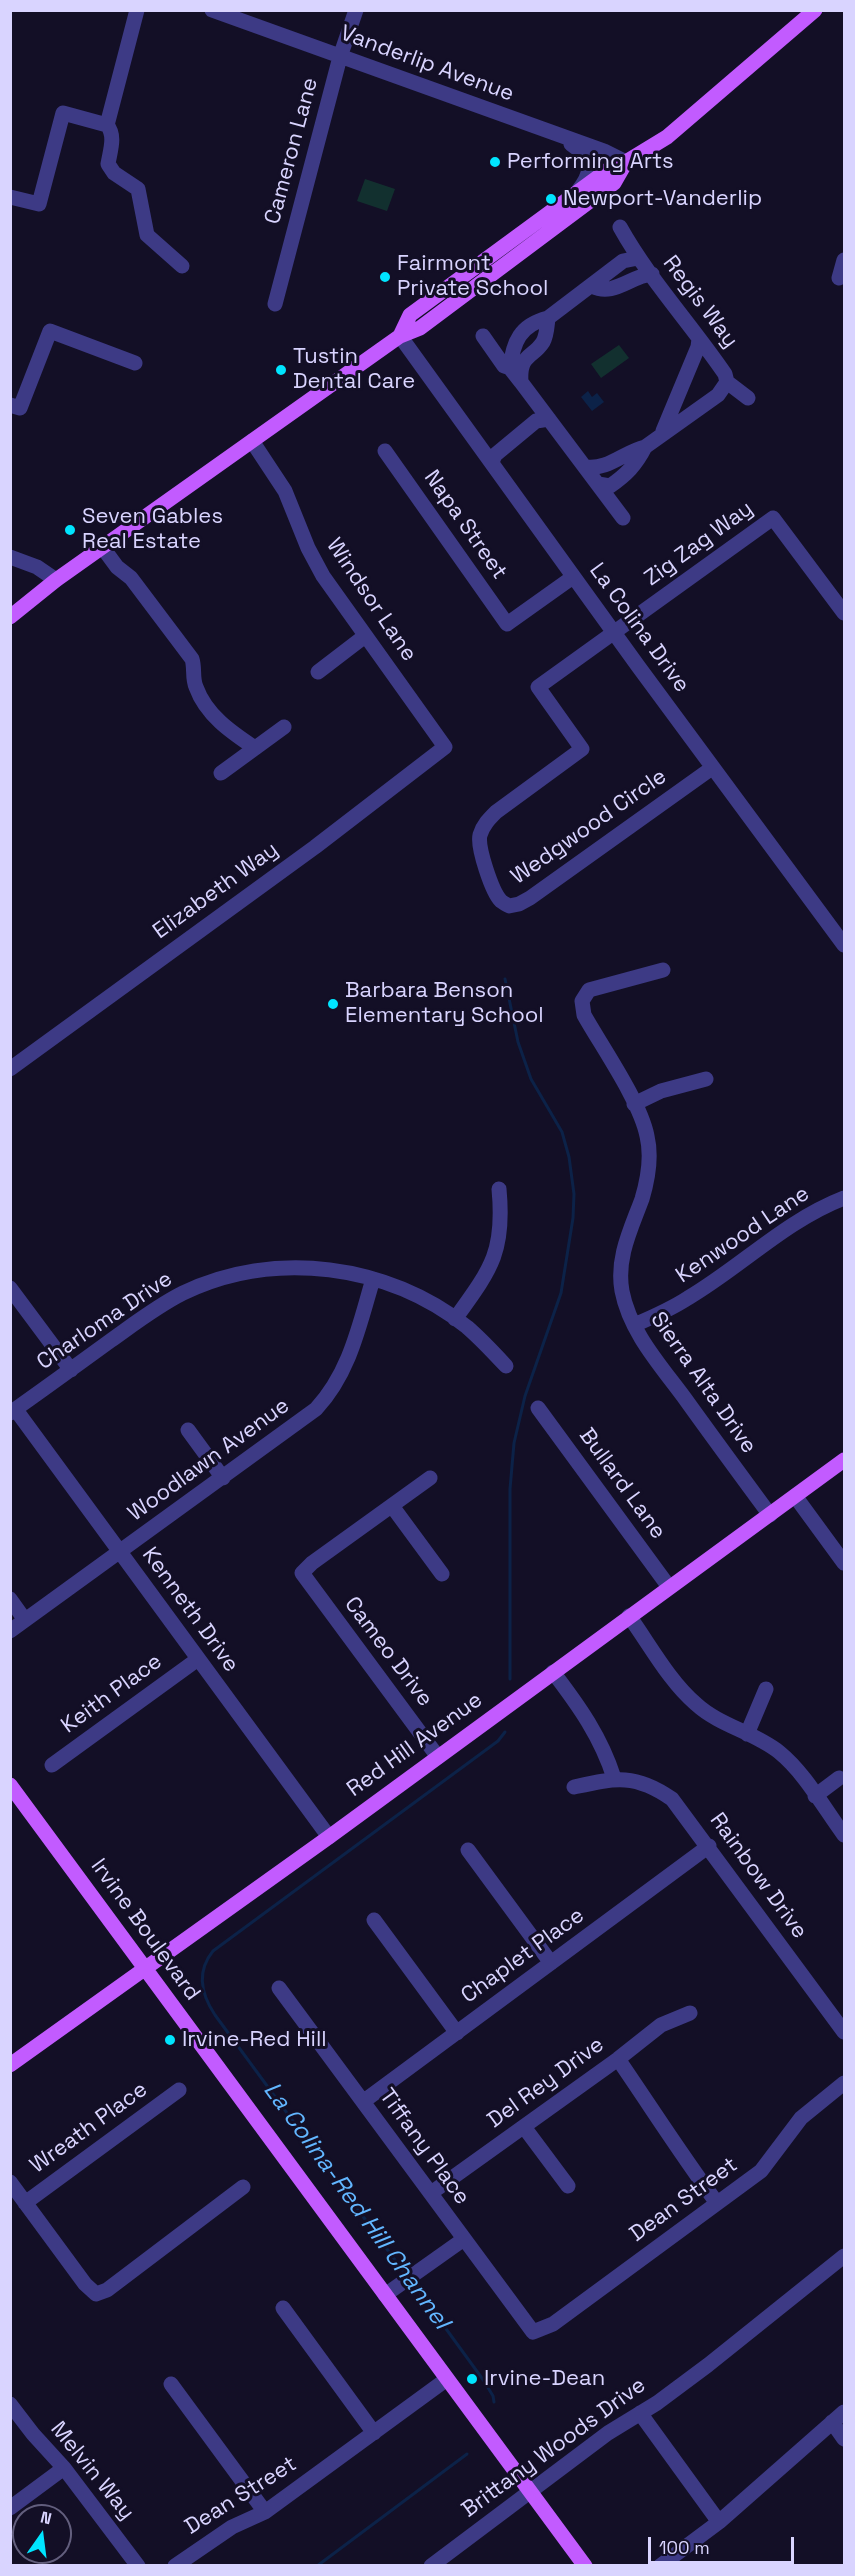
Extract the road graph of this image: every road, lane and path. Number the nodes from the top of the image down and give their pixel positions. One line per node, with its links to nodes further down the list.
1 (137, 10): 6 (street)
2 (212, 10): 5 (street, Vanderlip Avenue)
3 (356, 10): 5 (street, Cameron Lane)
4 (815, 10): 8 (main road)
5 (340, 57): 7 (street, Vanderlip Avenue); 18 (street, Cameron Lane)
6 (107, 125): 10 (street); 14 (street)
7 (559, 136): 8 (street, Vanderlip Avenue); 9 (street)
8 (626, 162): 9 (main road); 20 (main road)
9 (578, 191): 20 (main road)
10 (10, 197)
11 (620, 227): 12 (street, Regis Way)
12 (638, 258): 15 (street, Regis Way); 17 (street)
13 (844, 260): 16 (street)
14 (182, 266)
15 (652, 274): 17 (street); 22 (street, Regis Way)
16 (838, 278)
17 (591, 286): 19 (street)
18 (275, 304)
19 (548, 318): 24 (street); 27 (street)
20 (399, 336): 33 (main road); 36 (street, La Colina Drive)
21 (483, 336): 23 (street)
22 (699, 338): 28 (street, Regis Way); 32 (street)
23 (492, 350): 24 (street); 26 (street)
24 (512, 350): 26 (street)
25 (135, 363): 30 (street)
26 (510, 368): 27 (street)
27 (521, 382): 31 (street)
28 (727, 382): 29 (street, Regis Way); 32 (street)
29 (748, 398)
30 (15, 406)
31 (549, 419): 36 (street); 37 (street)
32 (662, 434): 34 (street)
33 (252, 441): 40 (main road); 47 (street, Windsor Lane)
34 (645, 447): 37 (street); 38 (street)
35 (385, 451): 42 (street, Napa Street)
36 (492, 462): 42 (street, La Colina Drive)
37 (586, 467): 38 (street)
38 (598, 483): 39 (street)
39 (623, 518)
40 (103, 548): 43 (main road); 51 (street)
41 (10, 557): 43 (street)
42 (573, 577): 46 (street, La Colina Drive)
43 (56, 580): 45 (main road)
44 (844, 613): 46 (street, Zig Zag Way)
45 (10, 617)
46 (614, 633): 52 (street, La Colina Drive); 52 (street, Wedgwood Circle)
47 (365, 636): 48 (street); 50 (street, Windsor Lane)
48 (318, 672)
49 (284, 727): 51 (street)
50 (446, 747): 56 (street, Elizabeth Way)
51 (255, 748): 53 (street)
52 (712, 768): 54 (street, La Colina Drive)
53 (221, 773)
54 (844, 945)
55 (663, 970): 58 (street, Sierra Alta Drive)
56 (10, 1069)
57 (706, 1079): 58 (street)
58 (634, 1104): 64 (street, Sierra Alta Drive)
59 (499, 1189): 63 (street)
60 (844, 1198): 64 (street, Kenwood Lane)
61 (373, 1279): 63 (street); 66 (street, Charloma Drive); 71 (street, Woodlawn Avenue)
62 (10, 1288): 66 (street)
63 (455, 1319): 65 (street)
64 (634, 1325): 75 (street, Sierra Alta Drive)
65 (506, 1366)
66 (71, 1370): 68 (street, Charloma Drive)
67 (538, 1408): 79 (street, Bullard Lane)
68 (13, 1412): 76 (street, Kenneth Drive)
69 (188, 1430): 71 (street)
70 (844, 1460): 73 (main road, Red Hill Avenue)
71 (223, 1478): 76 (street, Woodlawn Avenue)
72 (430, 1478): 74 (street)
73 (795, 1496): 75 (main road, Red Hill Avenue); 77 (street)
74 (392, 1506): 78 (street); 88 (street, Cameo Drive)
75 (770, 1515): 79 (main road, Red Hill Avenue)
76 (120, 1552): 82 (street, Woodlawn Avenue); 84 (street, Kenneth Drive)
77 (844, 1563)
78 (442, 1574)
79 (669, 1587): 81 (main road, Red Hill Avenue)
80 (10, 1599): 82 (street)
81 (629, 1616): 85 (main road, Red Hill Avenue); 87 (street)
82 (25, 1620): 83 (street, Woodlawn Avenue)
83 (10, 1631)
84 (198, 1659): 89 (street, Keith Place); 96 (street, Kenneth Drive)
85 (554, 1672): 88 (main road, Red Hill Avenue); 90 (street)
86 (765, 1689): 87 (street)
87 (747, 1734): 94 (street)
88 (438, 1757): 96 (main road, Red Hill Avenue)
89 (52, 1765)
90 (614, 1778): 93 (street, Rainbow Drive); 97 (street, Rainbow Drive)
91 (839, 1778): 94 (street)
92 (10, 1785): 101 (main road, Irvine Boulevard)
93 (574, 1787)
94 (815, 1796): 95 (street)
95 (844, 1835)
96 (329, 1837): 101 (main road, Red Hill Avenue)
97 (709, 1846): 100 (street, Chaplet Place); 104 (street, Rainbow Drive)
98 (468, 1850): 100 (street)
99 (374, 1920): 105 (street)
100 (551, 1963): 105 (street, Chaplet Place)
101 (145, 1968): 107 (main road, Red Hill Avenue); 120 (main road, Irvine Boulevard)
102 (279, 1988): 110 (street, Tiffany Place)
103 (690, 2013): 106 (street, Del Rey Drive)
104 (844, 2032)
105 (457, 2033): 110 (street, Chaplet Place)
106 (618, 2059): 111 (street, Del Rey Drive); 117 (street)
107 (10, 2065)
108 (844, 2083): 117 (street, Dean Street)
109 (179, 2090): 116 (street, Wreath Place)
110 (364, 2102): 115 (street, Tiffany Place)
111 (524, 2127): 113 (street); 115 (street, Del Rey Drive)
112 (10, 2182): 116 (street)
113 (568, 2186)
114 (243, 2187): 116 (street)
115 (431, 2193): 118 (street, Tiffany Place)
116 (25, 2203)
117 (717, 2204): 122 (street, Dean Street)
118 (464, 2239): 120 (street); 122 (street, Tiffany Place)
119 (844, 2256): 127 (street, Brittany Woods Drive)
120 (386, 2295): 123 (main road, Irvine Boulevard)
121 (283, 2308): 129 (street)
122 (532, 2332)
123 (447, 2379): 129 (street, Dean Street); 132 (main road, Irvine Boulevard)
124 (171, 2384): 134 (street)
125 (10, 2404): 131 (street, Melvin Way)
126 (844, 2412): 128 (street)
127 (640, 2413): 132 (street, Brittany Woods Drive); 135 (street)
128 (832, 2422): 130 (street); 135 (street)
129 (374, 2433): 134 (street, Dean Street)
130 (844, 2439)
131 (64, 2468): 133 (street); 136 (street, Melvin Way)
132 (530, 2491): 138 (street, Brittany Woods Drive); 139 (main road, Irvine Boulevard)
133 (10, 2508)
134 (265, 2512): 137 (street, Dean Street)
135 (719, 2522): 140 (street)
136 (138, 2565)
137 (175, 2565)
138 (431, 2565)
139 (585, 2565)
140 (660, 2565)

